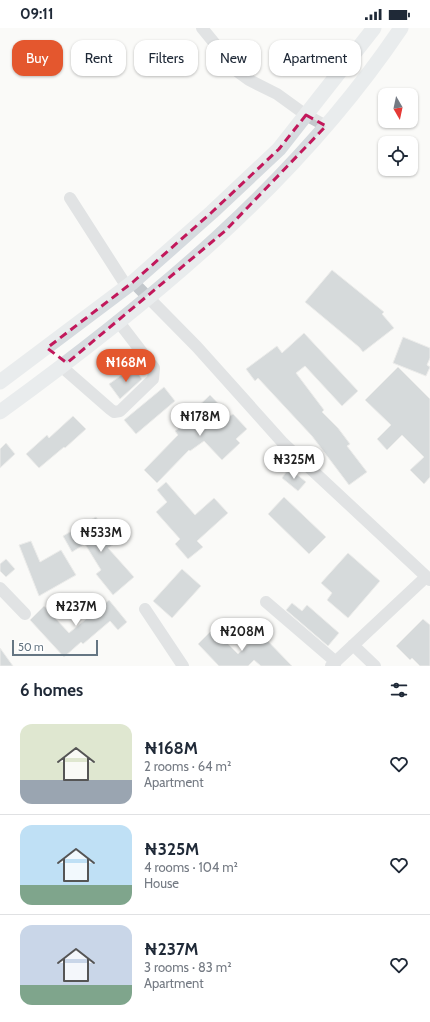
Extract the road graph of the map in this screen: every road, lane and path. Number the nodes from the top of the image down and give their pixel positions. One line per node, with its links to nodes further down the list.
1 (202, 28): 4 (street)
2 (374, 28): 4 (main road)
3 (401, 28): 5 (main road)
4 (306, 114): 5 (street); 7 (main road)
5 (326, 126): 8 (main road)
6 (70, 198): 7 (street)
7 (130, 284): 8 (street); 10 (main road)
8 (148, 297): 9 (main road); 14 (street)
9 (118, 321): 11 (main road); 11 (street)
10 (47, 348): 11 (main road); 12 (main road)
11 (64, 365): 13 (main road)
12 (0, 382)
13 (0, 412)
14 (428, 579): 19 (street)
15 (0, 588): 18 (street)
16 (266, 602): 20 (street)
17 (145, 609): 21 (street)
18 (25, 614)
19 (353, 645): 20 (street); 22 (street)
20 (333, 664)
21 (183, 666)
22 (374, 666)

